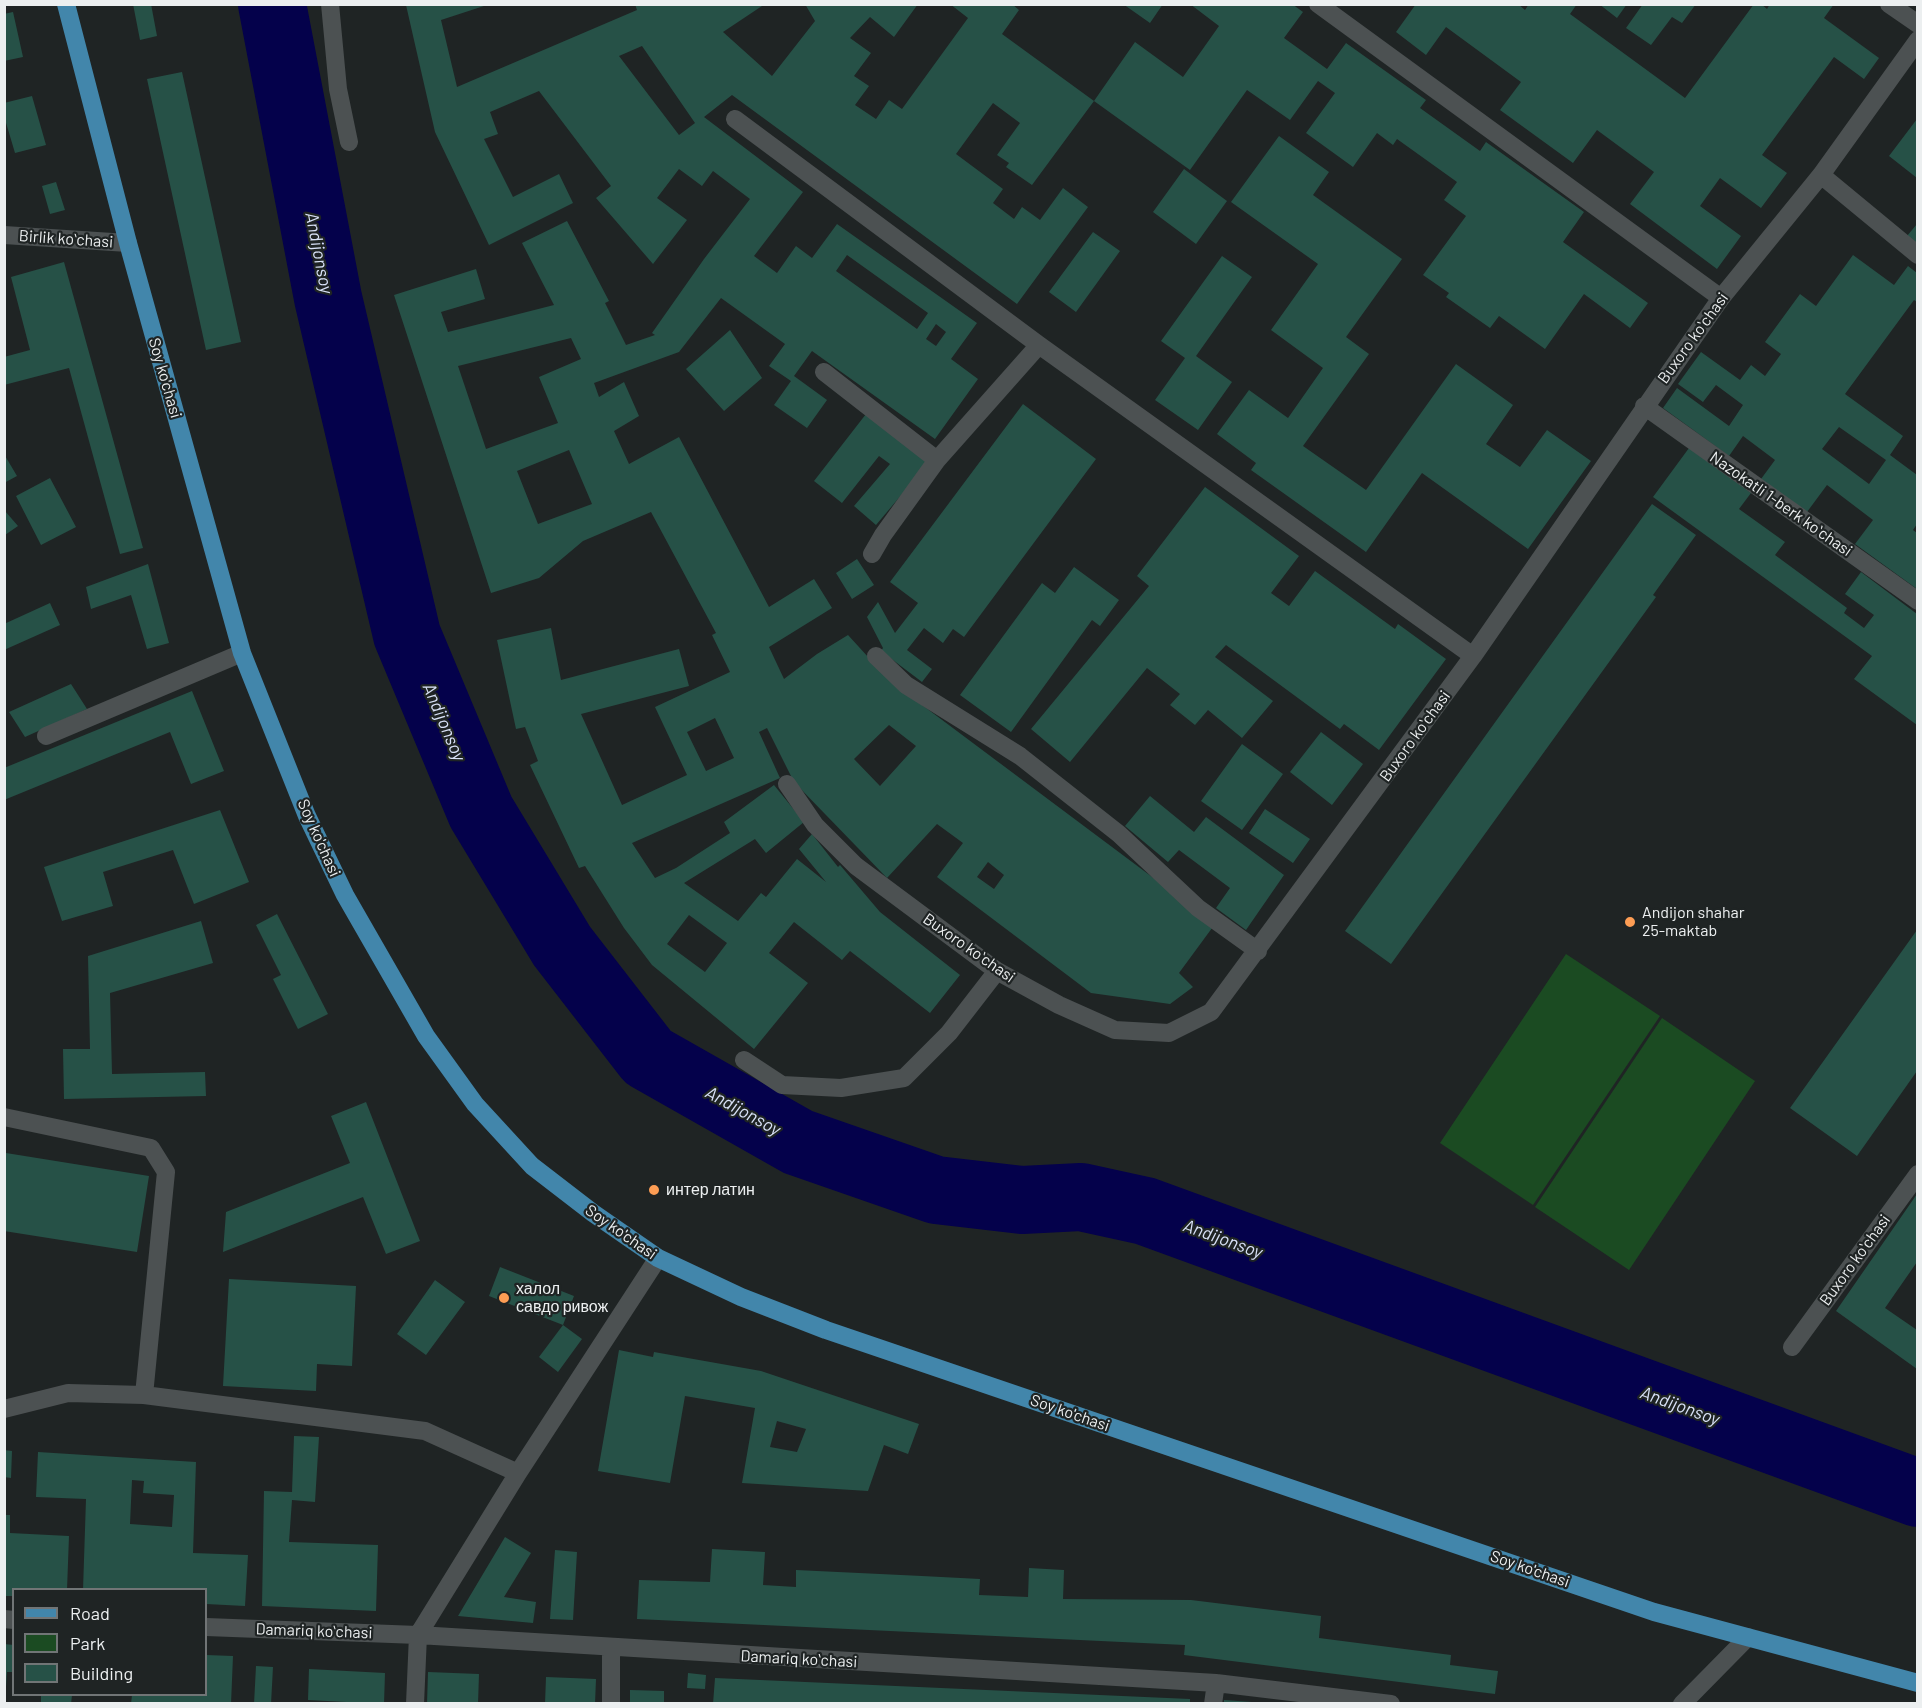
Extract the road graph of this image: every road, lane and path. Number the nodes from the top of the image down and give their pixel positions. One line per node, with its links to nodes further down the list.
1 (66, 4): 11 (main road, Soy ko'chasi)
2 (330, 4): 8 (street)
3 (1318, 4): 13 (street)
4 (1889, 4): 5 (street)
5 (1917, 24)
6 (1917, 40): 9 (street, Buxoro koʻchasi)
7 (735, 119): 14 (street)
8 (349, 142)
9 (1821, 175): 12 (street); 13 (street, Buxoro koʻchasi)
10 (4, 235): 11 (street, Birlik koʻchasi)
11 (128, 243): 20 (main road, Soy ko'chasi)
12 (1917, 255)
13 (1721, 298): 16 (street, Buxoro koʻchasi)
14 (1039, 345): 17 (street); 22 (street)
15 (824, 372): 17 (street)
16 (1644, 406): 19 (street, Nazokatli 1-berk koʻchasi); 22 (street, Buxoro koʻchasi)
17 (936, 460): 18 (street)
18 (872, 554)
19 (1917, 601)
20 (242, 653): 23 (street); 30 (main road, Soy ko'chasi)
21 (876, 656): 25 (street)
22 (1473, 656): 25 (street, Buxoro koʻchasi)
23 (46, 736)
24 (787, 784): 26 (street, Buxoro koʻchasi)
25 (1258, 951): 26 (street, Buxoro koʻchasi)
26 (997, 971): 27 (street)
27 (744, 1060)
28 (4, 1117): 32 (street)
29 (1917, 1174): 31 (street, Buxoro koʻchasi)
30 (658, 1258): 34 (street); 37 (main road, Soy ko'chasi)
31 (1792, 1347)
32 (144, 1395): 33 (street); 34 (street)
33 (4, 1409)
34 (518, 1473): 36 (street)
35 (207, 1627): 36 (street, Damariq koʻchasi)
36 (418, 1635): 38 (street, Damariq koʻchasi); 41 (street)
37 (1748, 1637): 40 (main road, Soy ko'chasi); 45 (street)
38 (611, 1647): 39 (street, Damariq koʻchasi); 42 (street)
39 (1216, 1683): 43 (street); 44 (street, Damariq koʻchasi)
40 (1917, 1683)
41 (415, 1704)
42 (611, 1704)
43 (1213, 1704)
44 (1391, 1704)
45 (1682, 1704)

